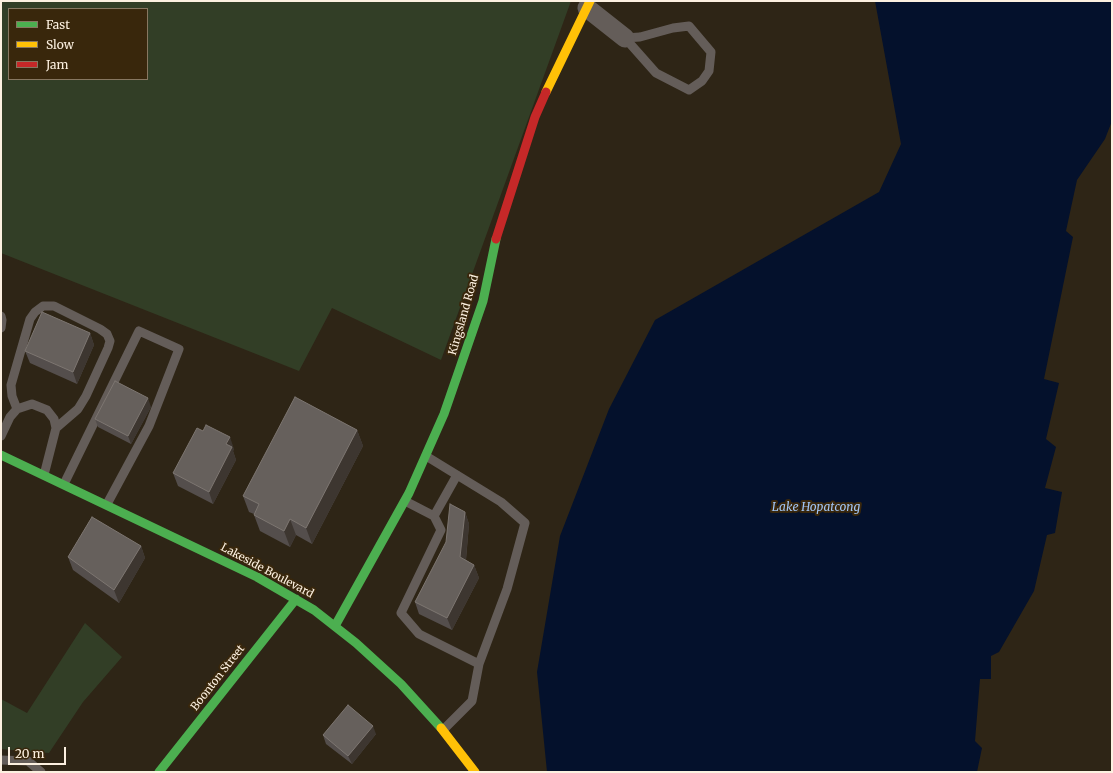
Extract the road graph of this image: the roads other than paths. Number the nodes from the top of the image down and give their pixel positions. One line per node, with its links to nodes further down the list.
1 (588, 4): 2 (street); 9 (street, Kingsland Road)
2 (625, 38): 2 (lane)
3 (1, 316): 4 (lane)
4 (1, 328)
5 (17, 410): 6 (lane); 6 (lane); 7 (lane)
6 (56, 428): 10 (lane)
7 (1, 436)
8 (1, 455): 10 (street, Lakeside Boulevard)
9 (426, 455): 11 (lane); 13 (street, Kingsland Road)
10 (44, 475): 12 (street, Lakeside Boulevard)
11 (457, 475): 15 (lane); 18 (lane)
12 (64, 484): 14 (street, Lakeside Boulevard); 14 (lane)
13 (405, 501): 15 (lane); 17 (street, Kingsland Road)
14 (107, 504): 16 (street, Lakeside Boulevard)
15 (434, 516): 18 (lane)
16 (296, 599): 17 (street, Lakeside Boulevard); 22 (street, Boonton Street)
17 (335, 626): 19 (street, Lakeside Boulevard)
18 (479, 664): 19 (lane)
19 (443, 730): 23 (street, Lakeside Boulevard)
20 (1, 760): 21 (lane)
21 (40, 772)
22 (159, 772)
23 (475, 772)

